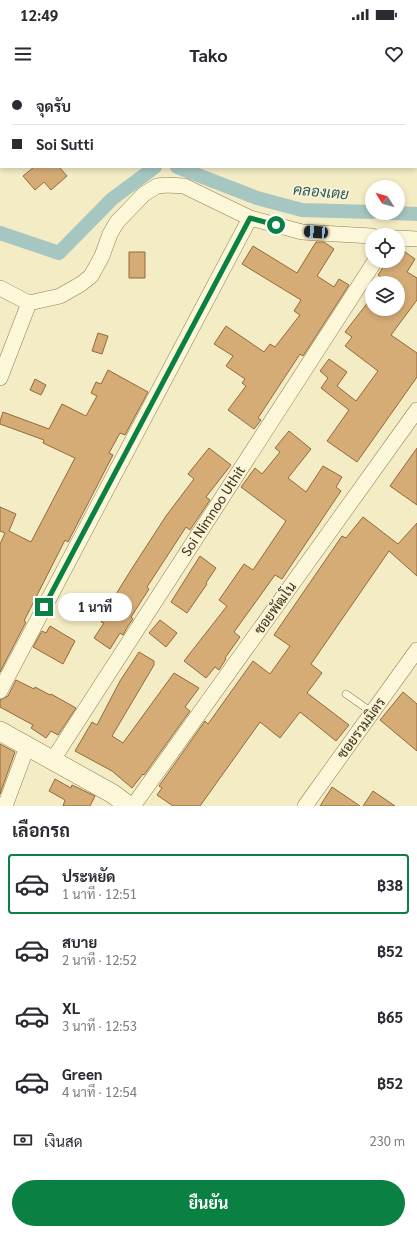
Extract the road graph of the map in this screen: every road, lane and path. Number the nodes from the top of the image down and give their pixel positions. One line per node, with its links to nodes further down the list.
1 (250, 218): 2 (street); 7 (street); 11 (street)
2 (365, 236)
3 (405, 238): 4 (street)
4 (417, 239)
5 (370, 268): 16 (street, Soi Nimnoo Uthit)
6 (0, 288): 7 (street)
7 (30, 303): 8 (street)
8 (0, 378)
9 (417, 410): 20 (street, ซอยพัฒโน)
10 (417, 650): 13 (street, ซอยรวมมิตร)
11 (0, 691)
12 (346, 694): 13 (lane)
13 (373, 713): 21 (street, ซอยรวมมิตร)
14 (0, 731): 15 (street)
15 (27, 746): 16 (street); 18 (street)
16 (52, 761): 17 (street)
17 (110, 800): 19 (street)
18 (5, 806)
19 (129, 806)
20 (133, 806)
21 (305, 806)

